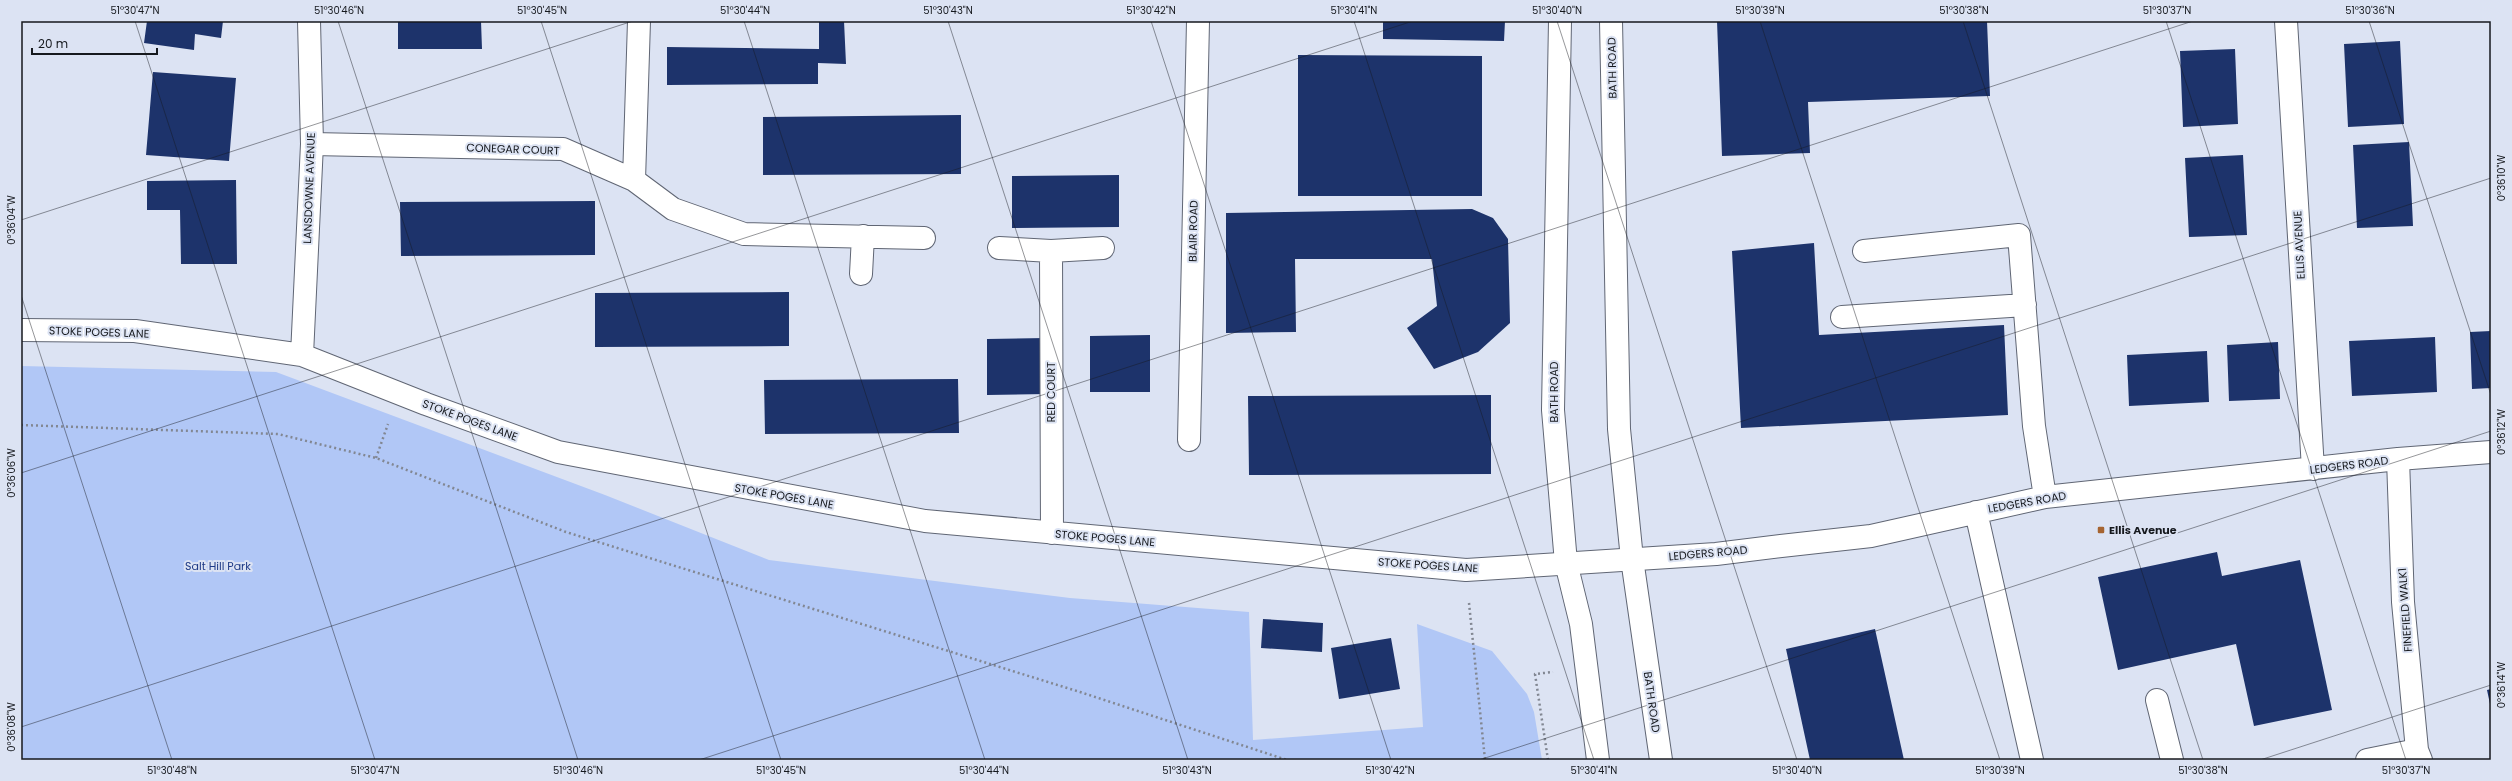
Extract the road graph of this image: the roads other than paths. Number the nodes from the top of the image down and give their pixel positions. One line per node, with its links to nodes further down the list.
1 (309, 21): 7 (street, LANSDOWNE AVENUE)
2 (1198, 21): 20 (street, BLAIR ROAD)
3 (1560, 21): 28 (street, BATH ROAD)
4 (1611, 21): 27 (street, BATH ROAD)
5 (2286, 21): 23 (street, ELLIS AVENUE)
6 (634, 31): 8 (street)
7 (312, 144): 8 (street, CONEGAR COURT); 19 (street, LANSDOWNE AVENUE)
8 (634, 180): 9 (street, CONEGAR COURT)
9 (863, 236): 10 (street, CONEGAR COURT); 15 (street)
10 (924, 238)
11 (999, 248): 13 (street)
12 (1103, 248): 13 (street)
13 (1050, 251): 26 (street, RED COURT)
14 (1864, 251): 16 (street)
15 (861, 274)
16 (2025, 306): 17 (street); 24 (street)
17 (1842, 316)
18 (21, 330): 19 (street, STOKE POGES LANE)
19 (302, 354): 26 (street, STOKE POGES LANE)
20 (1189, 440)
21 (2491, 452): 22 (street, LEDGERS ROAD)
22 (2398, 458): 23 (street, LEDGERS ROAD); 30 (street, FINEFIELD WALK1)
23 (2313, 470): 24 (street, LEDGERS ROAD)
24 (2044, 497): 25 (street, LEDGERS ROAD)
25 (1976, 512): 27 (street, LEDGERS ROAD); 33 (street)
26 (1052, 533): 28 (street, STOKE POGES LANE)
27 (1632, 559): 28 (street, LEDGERS ROAD); 32 (street, BATH ROAD)
28 (1566, 563): 31 (street, BATH ROAD)
29 (2157, 700): 34 (street)
30 (2419, 755): 35 (street)
31 (1598, 760)
32 (1661, 760)
33 (2032, 760)
34 (2172, 760)
35 (2367, 760)

